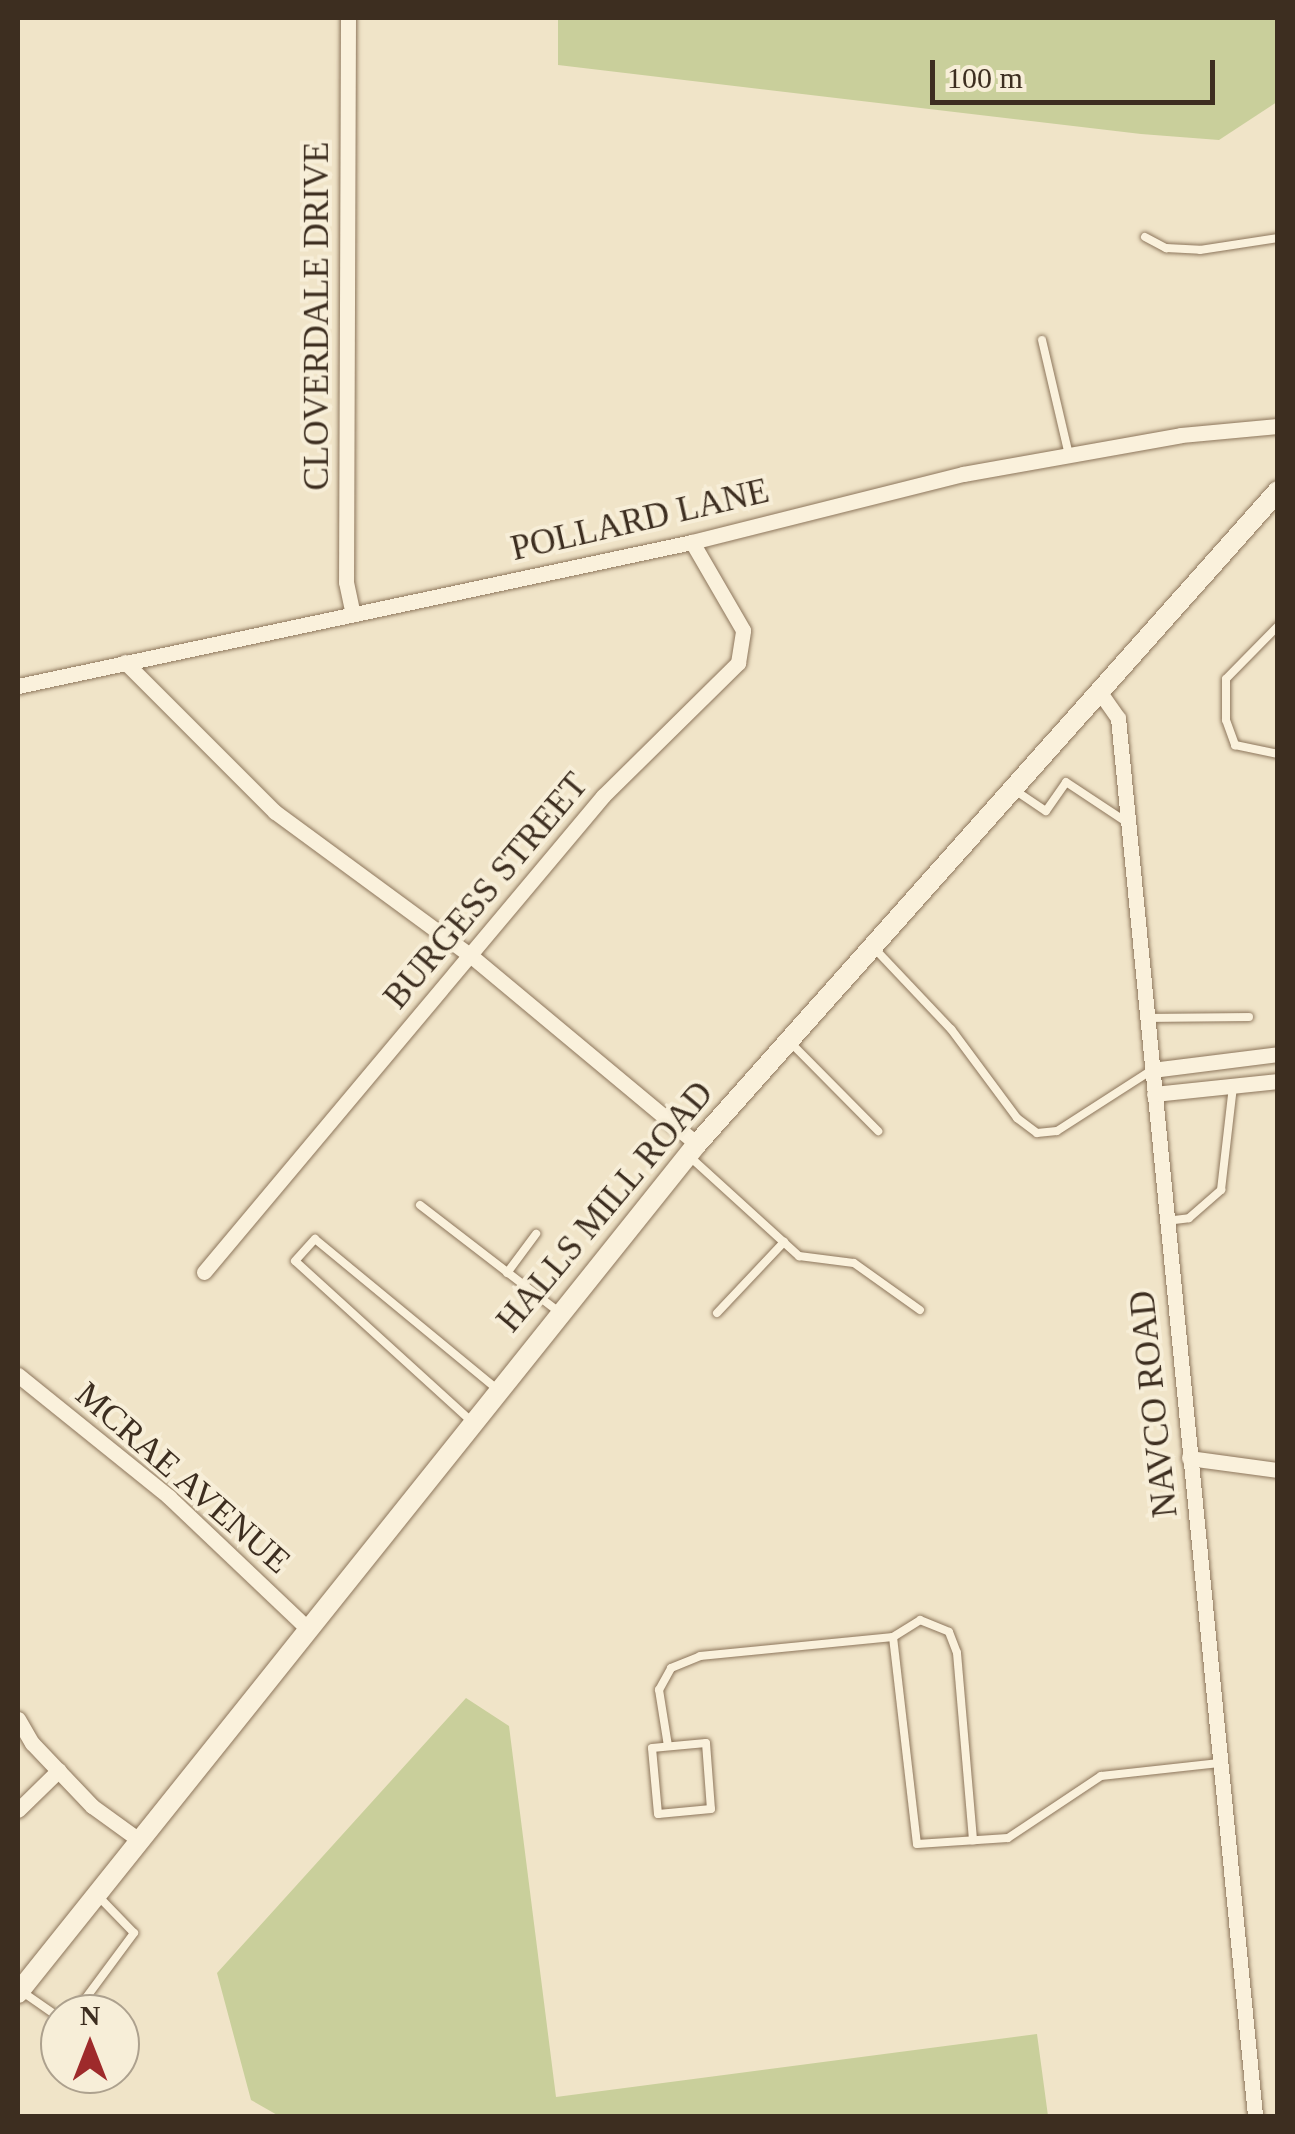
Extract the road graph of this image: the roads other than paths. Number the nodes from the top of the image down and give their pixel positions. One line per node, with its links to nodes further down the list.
1 (348, 18): 9 (street, CLOVERDALE DRIVE)
2 (1146, 237): 3 (lane)
3 (1278, 238)
4 (1042, 340): 6 (lane)
5 (1278, 426): 6 (street, POLLARD LANE)
6 (1069, 455): 8 (street, POLLARD LANE)
7 (1278, 491): 13 (street, HALLS MILL ROAD)
8 (692, 542): 9 (street, POLLARD LANE); 18 (street, BURGESS STREET)
9 (353, 614): 11 (street, POLLARD LANE)
10 (1278, 626): 14 (lane)
11 (125, 662): 12 (street, POLLARD LANE); 18 (street)
12 (18, 686)
13 (1099, 692): 15 (street, HALLS MILL ROAD); 16 (street, NAVCO ROAD)
14 (1278, 754)
15 (1012, 789): 16 (lane); 17 (street, HALLS MILL ROAD)
16 (1128, 823): 20 (street, NAVCO ROAD)
17 (872, 946): 21 (street, HALLS MILL ROAD); 23 (lane)
18 (470, 955): 28 (street); 33 (street, BURGESS STREET)
19 (1249, 1017): 20 (lane)
20 (1146, 1018): 23 (street, NAVCO ROAD)
21 (789, 1041): 27 (lane); 28 (street, HALLS MILL ROAD)
22 (1278, 1054): 23 (street)
23 (1152, 1070): 26 (street, NAVCO ROAD)
24 (1278, 1082): 25 (street)
25 (1232, 1086): 26 (street); 30 (lane)
26 (1154, 1094): 30 (street, NAVCO ROAD)
27 (878, 1132)
28 (692, 1150): 32 (lane); 36 (street, HALLS MILL ROAD)
29 (420, 1205): 34 (lane)
30 (1166, 1222): 41 (street, NAVCO ROAD)
31 (536, 1234): 34 (lane)
32 (784, 1242): 35 (lane); 37 (lane)
33 (204, 1272)
34 (507, 1273): 36 (lane)
35 (920, 1310)
36 (559, 1312): 39 (street, HALLS MILL ROAD)
37 (717, 1313)
38 (18, 1375): 43 (street, MCRAE AVENUE)
39 (496, 1388): 40 (street, HALLS MILL ROAD); 40 (lane)
40 (470, 1420): 43 (street, HALLS MILL ROAD)
41 (1189, 1458): 42 (street); 47 (street, NAVCO ROAD)
42 (1278, 1470)
43 (307, 1628): 50 (street, HALLS MILL ROAD)
44 (892, 1637): 46 (lane); 51 (lane); 51 (lane)
45 (18, 1718): 48 (street)
46 (668, 1746): 46 (lane)
47 (1220, 1763): 51 (lane); 55 (street, NAVCO ROAD)
48 (59, 1770): 49 (street); 50 (street)
49 (18, 1810)
50 (139, 1840): 52 (street, HALLS MILL ROAD)
51 (973, 1840)
52 (96, 1894): 53 (street, HALLS MILL ROAD); 54 (lane)
53 (19, 1992)
54 (89, 1994)
55 (1255, 2116)

